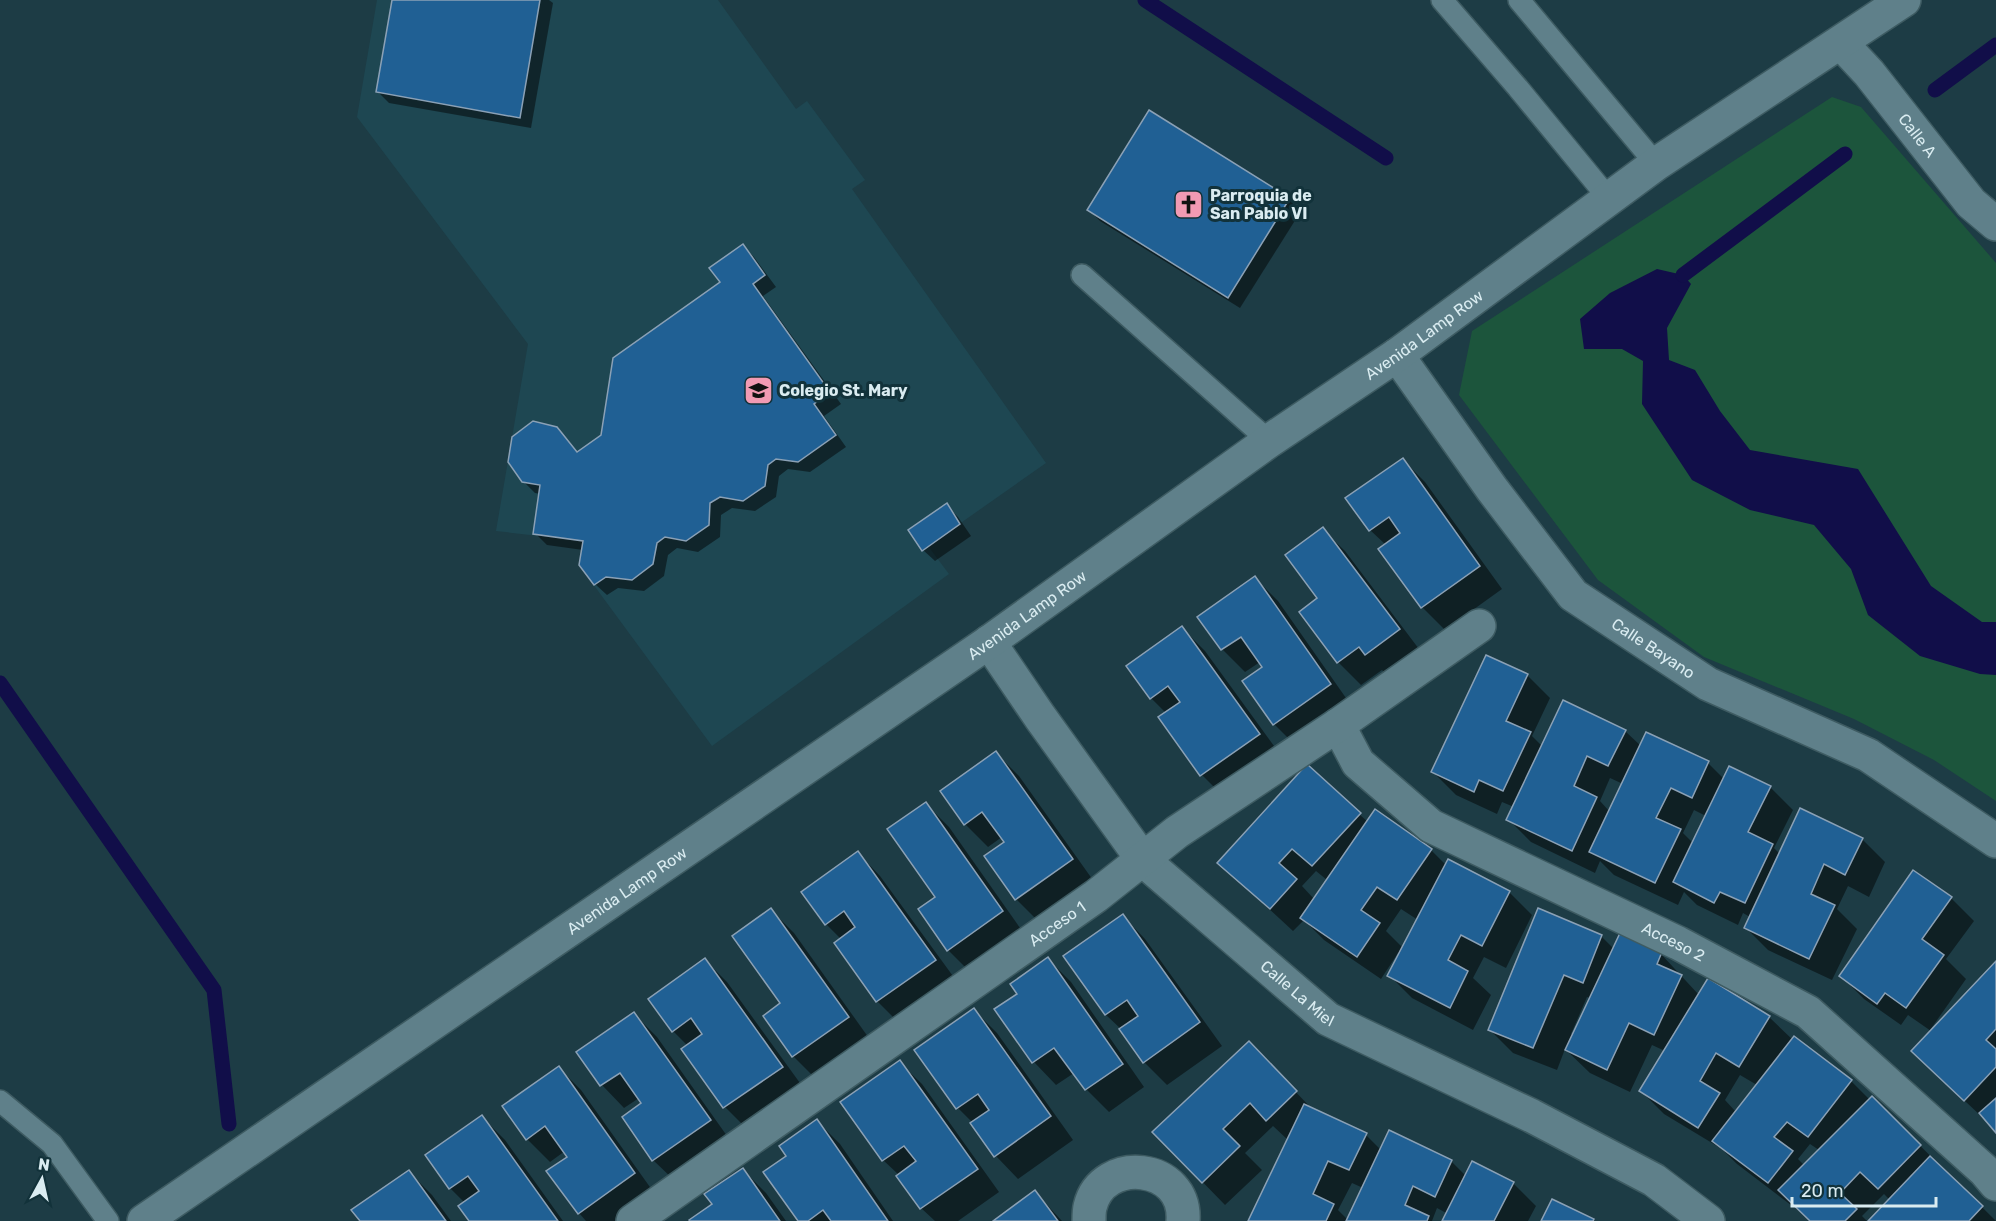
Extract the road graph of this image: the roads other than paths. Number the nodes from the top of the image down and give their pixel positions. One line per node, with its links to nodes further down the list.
1 (1442, 0): 6 (lane)
2 (1519, 0): 5 (lane)
3 (1904, 0): 4 (street, Avenida Lamp Row)
4 (1841, 43): 5 (street, Avenida Lamp Row); 7 (street, Calle A)
5 (1656, 164): 6 (street, Avenida Lamp Row)
6 (1610, 200): 9 (street, Avenida Lamp Row)
7 (1996, 224)
8 (1082, 275): 10 (lane)
9 (1397, 355): 10 (street, Avenida Lamp Row); 14 (street, Calle Bayano)
10 (1269, 441): 12 (street, Avenida Lamp Row)
11 (1479, 626): 13 (street, Acceso 1)
12 (989, 642): 15 (street, Calle La Miel); 19 (street, Avenida Lamp Row)
13 (1338, 725): 15 (street, Acceso 1); 17 (street, Acceso 2)
14 (1996, 841)
15 (1143, 860): 20 (street, Acceso 1); 23 (street, Calle La Miel)
16 (0, 1101): 18 (lane)
17 (1996, 1184)
18 (108, 1221)
19 (144, 1221)
20 (633, 1221)
21 (1089, 1221): 22 (street)
22 (1183, 1221)
23 (1708, 1221)

